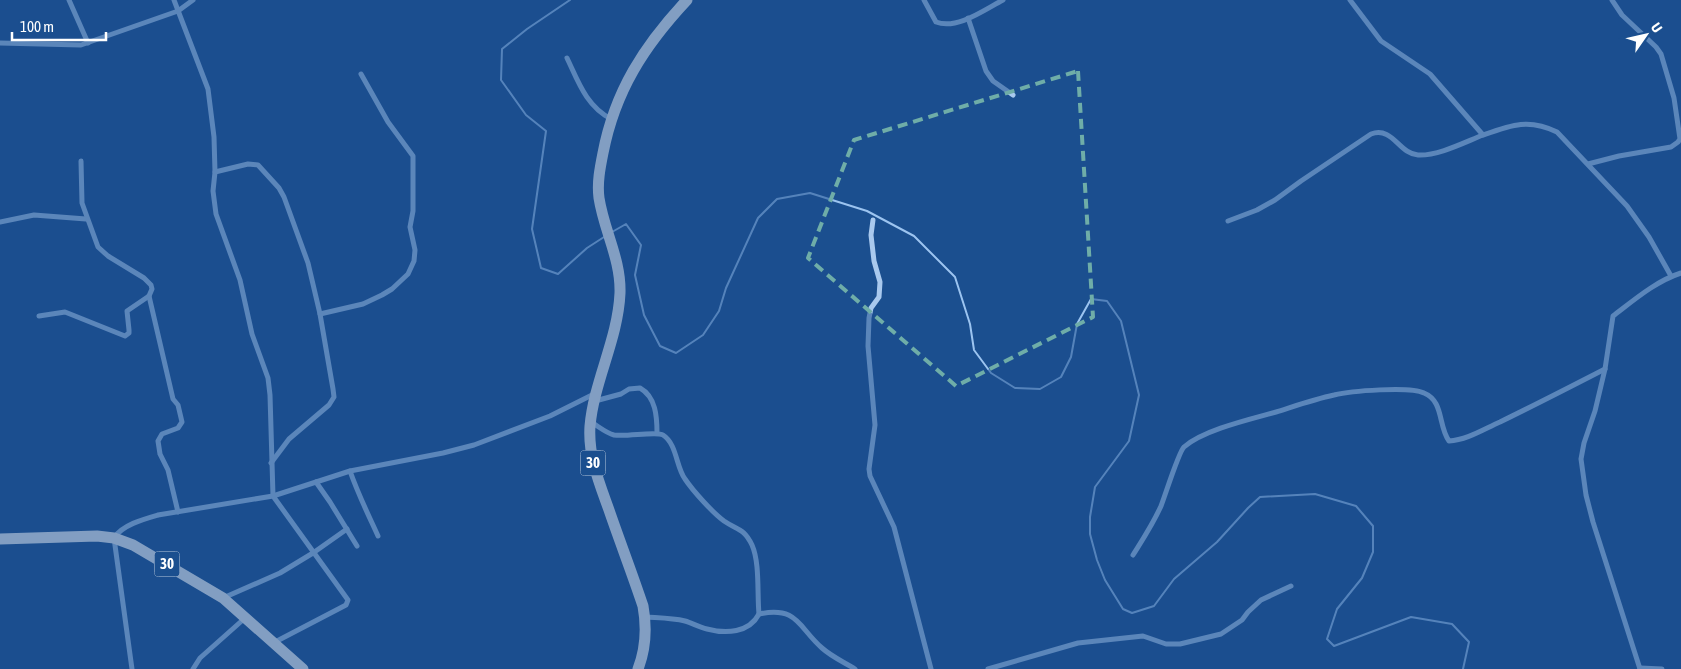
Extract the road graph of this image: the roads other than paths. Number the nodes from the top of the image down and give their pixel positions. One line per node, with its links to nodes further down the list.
1 (69, 0): 12 (street)
2 (174, 0): 9 (street)
3 (193, 0): 9 (street)
4 (687, 0): 16 (highway, 30)
5 (924, 0): 10 (street)
6 (1003, 0): 10 (street)
7 (1350, 0): 17 (street)
8 (1612, 0): 19 (street)
9 (178, 12): 12 (street); 20 (street)
10 (968, 18): 15 (street)
11 (0, 43): 12 (street)
12 (88, 44)
13 (566, 58): 16 (street)
14 (361, 74): 28 (street)
15 (1012, 95)
16 (611, 119): 31 (highway, 30)
17 (1483, 135): 19 (street); 23 (street)
18 (81, 160): 21 (street)
19 (1588, 164): 26 (street)
20 (215, 172): 28 (street); 34 (street)
21 (86, 219): 24 (street); 27 (street)
22 (873, 220): 58 (street)
23 (1228, 221)
24 (0, 222)
25 (1681, 273): 26 (street)
26 (1671, 276): 30 (street)
27 (149, 296): 29 (street); 38 (street)
28 (320, 314): 34 (street)
29 (39, 316)
30 (1605, 369): 45 (street); 52 (street)
31 (596, 397): 32 (highway, 30); 33 (street); 35 (street)
32 (591, 422): 33 (street); 49 (highway, 30)
33 (657, 433): 48 (street)
34 (270, 464): 37 (street)
35 (350, 471): 36 (street); 40 (street)
36 (316, 482): 37 (street); 39 (street)
37 (273, 496): 38 (street); 44 (street)
38 (178, 512): 41 (street)
39 (347, 529): 43 (street); 44 (street)
40 (378, 536)
41 (114, 538): 42 (highway, 30); 47 (highway, 30); 53 (street)
42 (0, 539)
43 (356, 546)
44 (313, 553): 47 (street); 51 (street)
45 (1133, 556)
46 (1291, 586): 59 (street)
47 (223, 598): 50 (highway, 30)
48 (759, 614): 49 (street); 57 (street)
49 (645, 617): 56 (highway, 30)
50 (245, 618): 51 (highway, 30); 54 (street)
51 (274, 642): 55 (highway, 30)
52 (1640, 668): 60 (street)
53 (132, 669)
54 (193, 669)
55 (303, 669)
56 (638, 669)
57 (855, 669)
58 (931, 669)
59 (988, 669)
60 (1662, 669)

